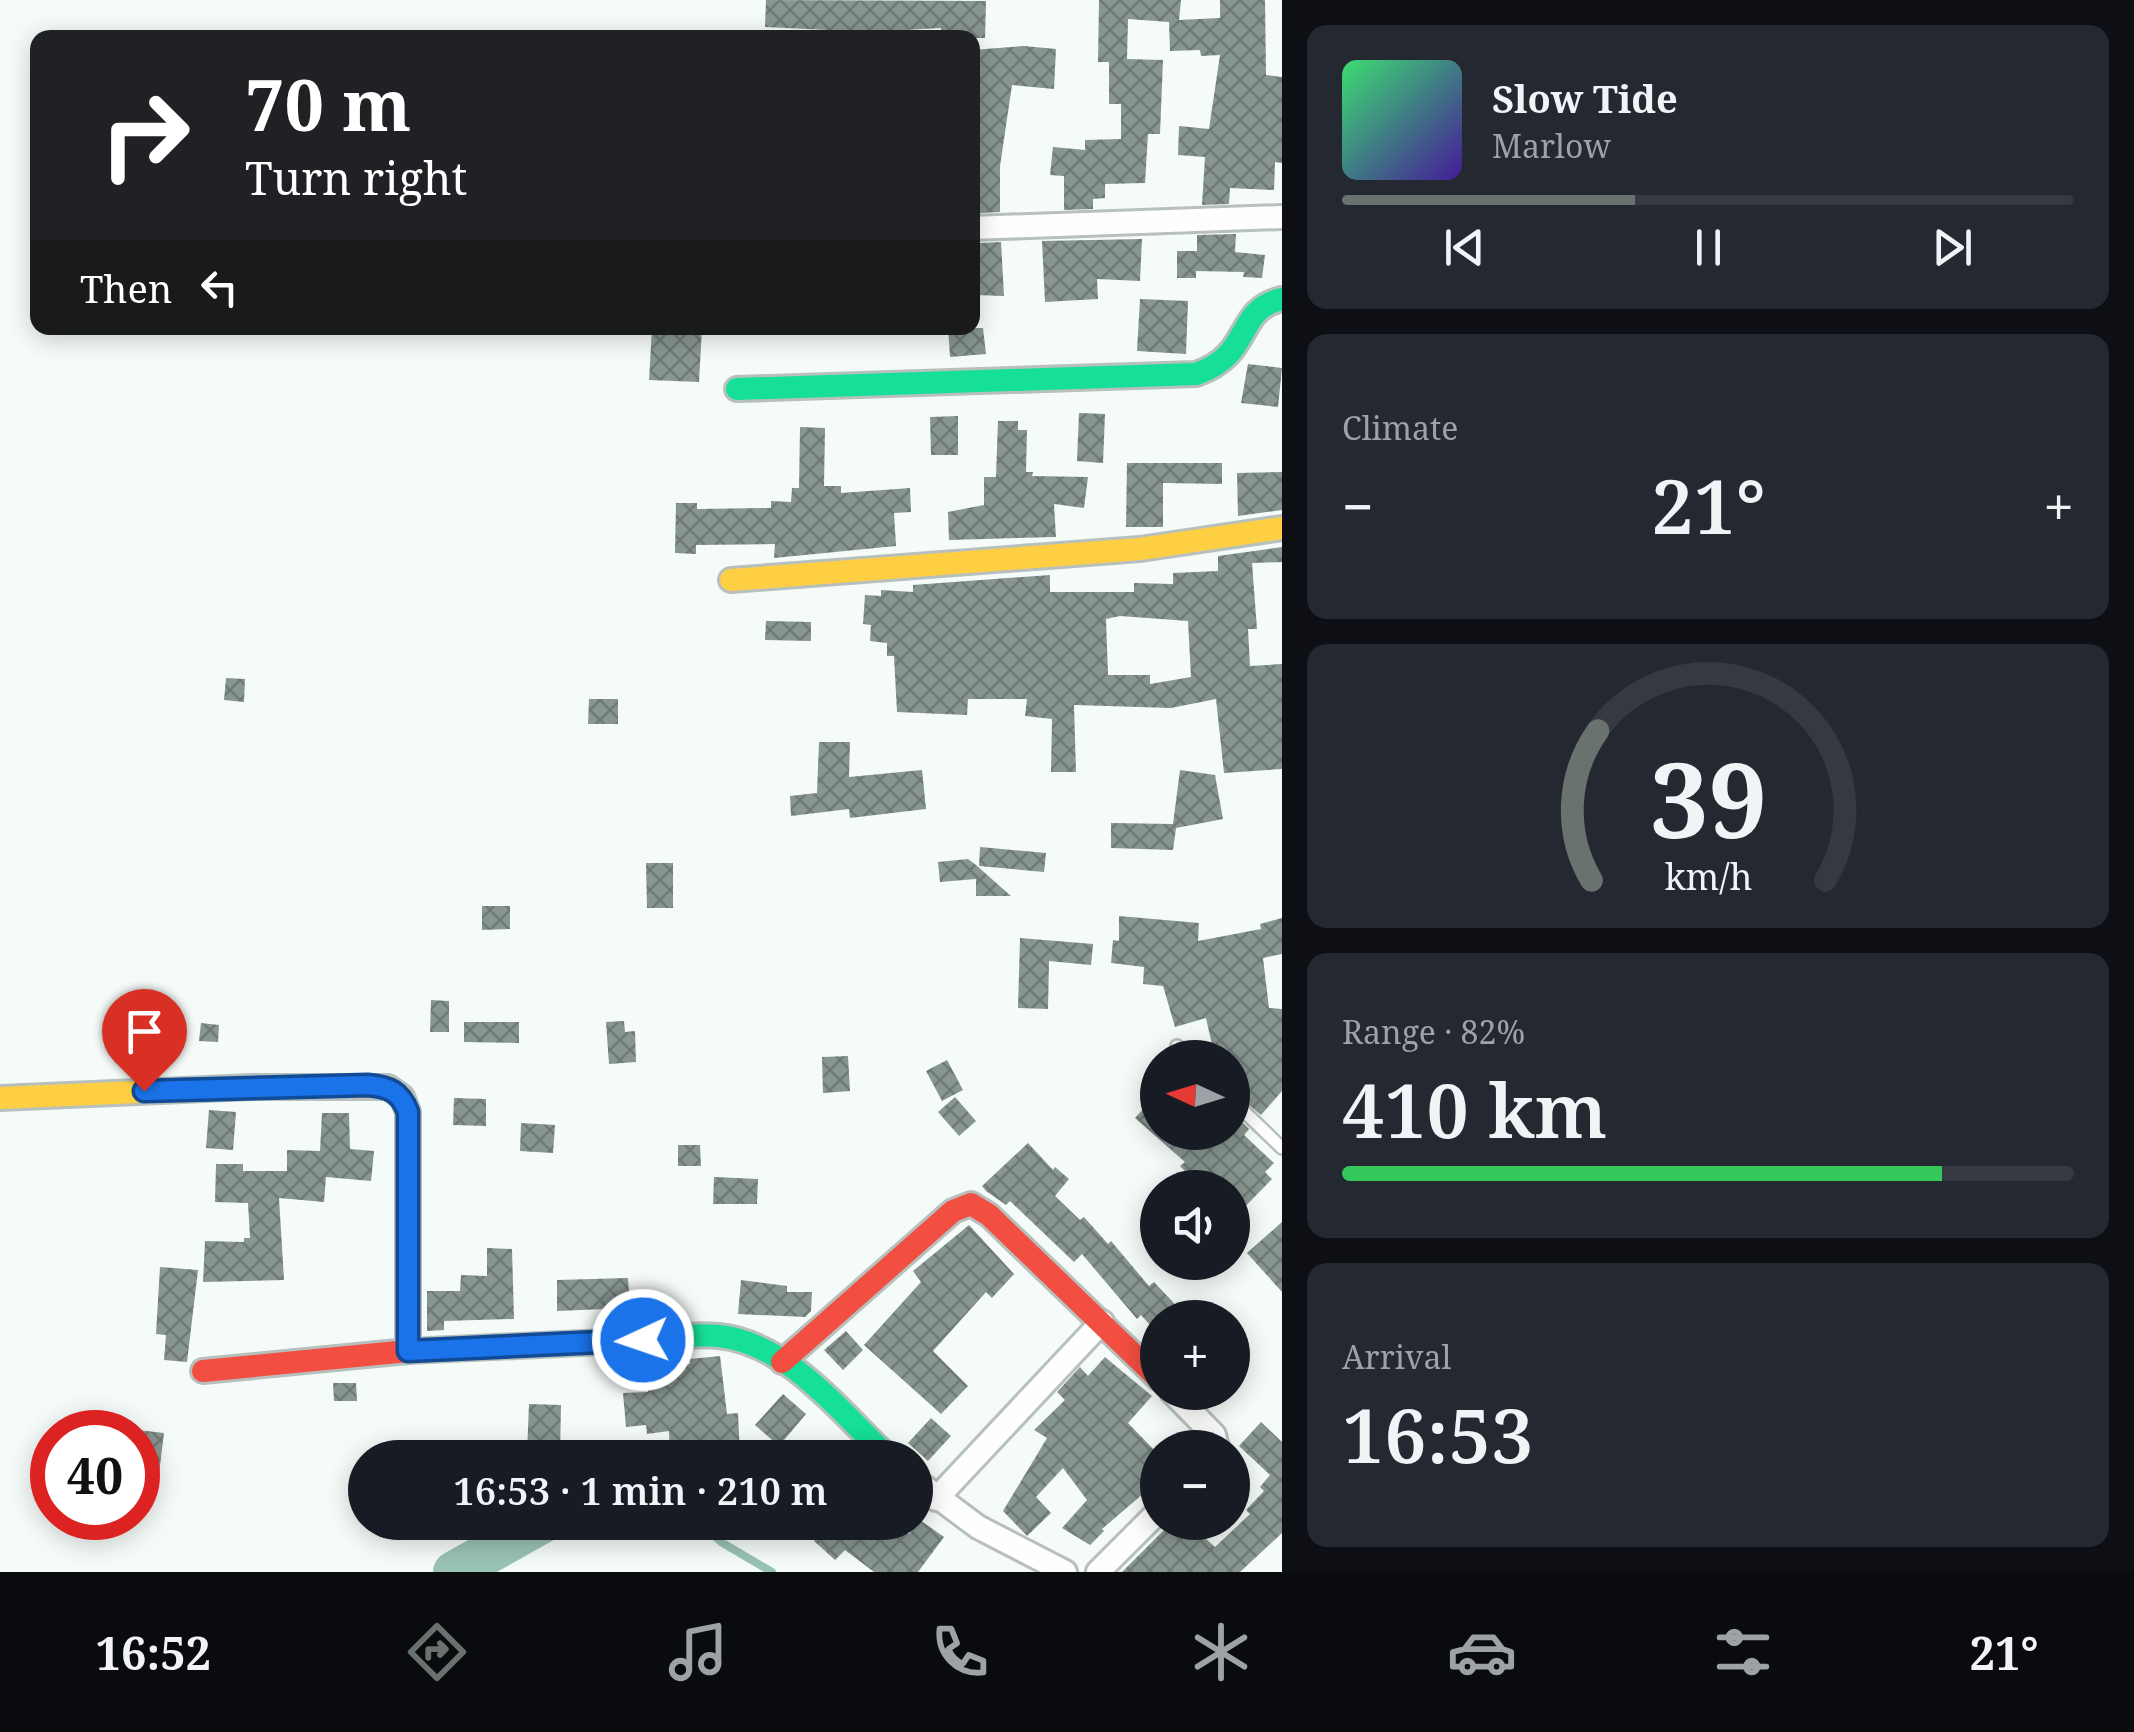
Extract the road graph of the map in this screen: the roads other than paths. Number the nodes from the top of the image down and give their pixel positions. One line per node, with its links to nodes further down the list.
1 (1282, 217): 2 (street)
2 (980, 228)
3 (1282, 299): 4 (street)
4 (737, 390)
5 (1282, 528): 6 (street)
6 (731, 580)
7 (0, 1098): 11 (street)
8 (1250, 1117): 9 (lane)
9 (1282, 1148)
10 (1102, 1322): 12 (street); 13 (street); 19 (street)
11 (408, 1351): 13 (street); 14 (street)
12 (1140, 1360)
13 (782, 1362): 17 (street)
14 (203, 1371)
15 (1190, 1410): 16 (street)
16 (1210, 1430)
17 (870, 1440)
18 (933, 1496): 19 (street)
19 (936, 1499): 21 (street)
20 (1140, 1530): 22 (street)
21 (1065, 1572)
22 (1098, 1572)

